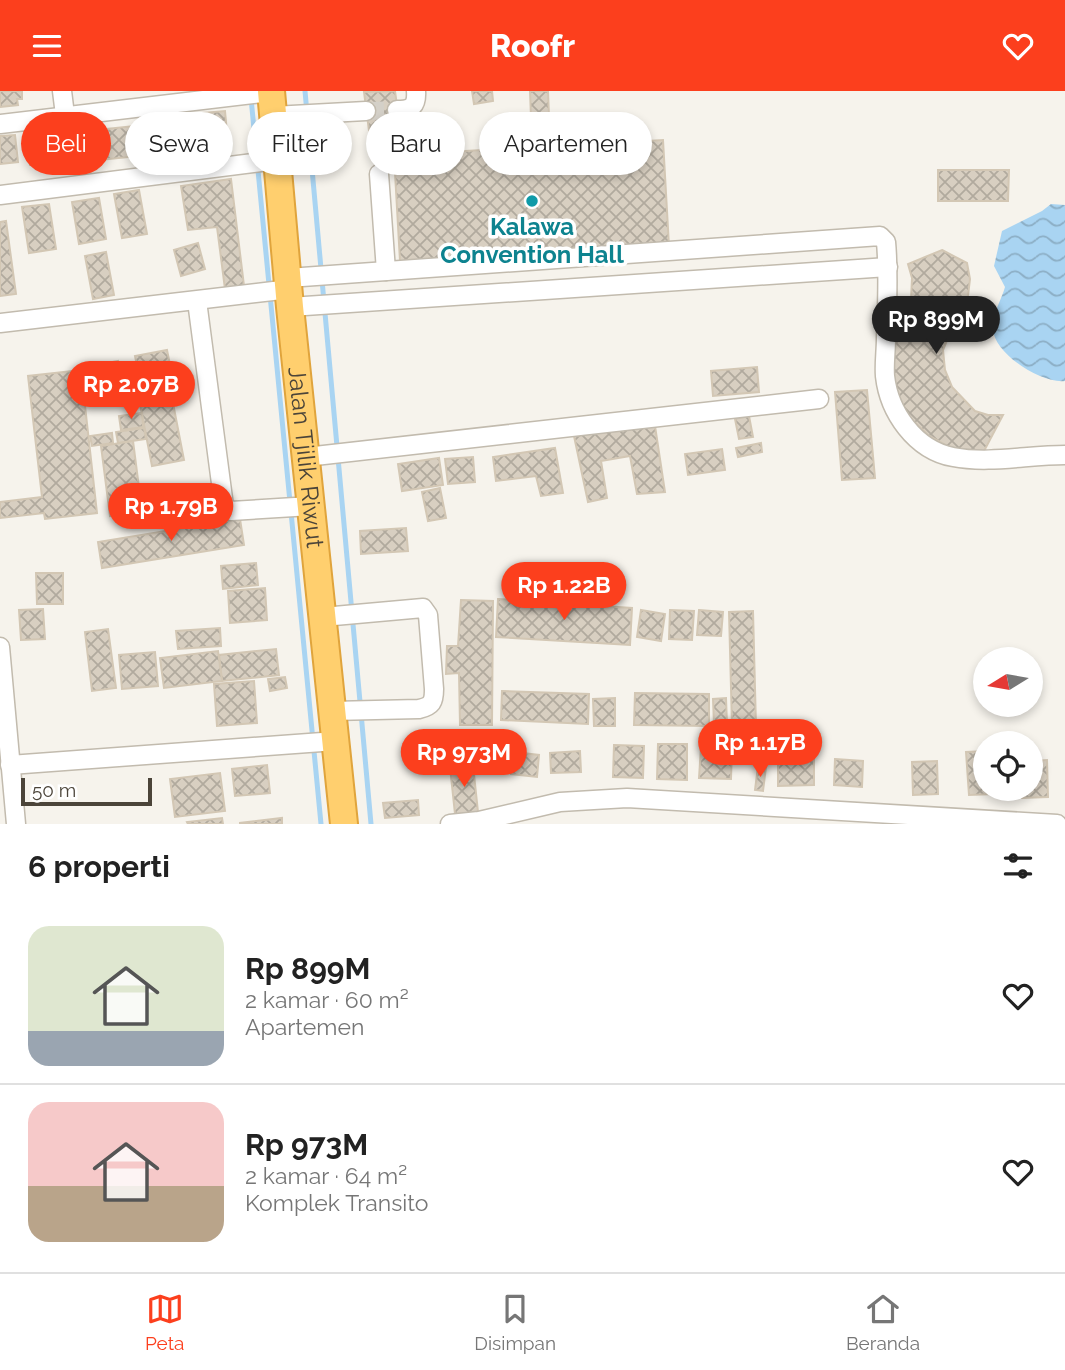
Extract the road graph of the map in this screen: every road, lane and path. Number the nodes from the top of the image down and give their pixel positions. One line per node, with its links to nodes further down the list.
1 (62, 91): 7 (street)
2 (416, 91): 5 (street)
3 (213, 95): 4 (street); 8 (street)
4 (272, 100): 6 (street)
5 (397, 110)
6 (366, 111)
7 (65, 112)
8 (87, 112)
9 (21, 121): 10 (street)
10 (0, 124)
11 (247, 164): 14 (street)
12 (278, 175): 22 (highway, Jalan Tjilik Riwut)
13 (379, 175): 19 (street)
14 (0, 195)
15 (693, 250): 16 (street); 18 (street); 20 (street)
16 (563, 259): 17 (street); 21 (street)
17 (460, 266): 19 (street); 23 (street)
18 (888, 267): 20 (street); 27 (street)
19 (386, 271): 22 (street)
20 (696, 281): 21 (street)
21 (566, 289): 23 (street)
22 (289, 292): 23 (street); 24 (street); 28 (highway, Jalan Tjilik Riwut)
23 (463, 296)
24 (197, 301): 25 (street); 29 (street)
25 (0, 323)
26 (819, 399): 28 (street)
27 (1065, 455)
28 (306, 457): 29 (highway, Jalan Tjilik Riwut)
29 (311, 506): 30 (highway, Jalan Tjilik Riwut)
30 (323, 617): 32 (highway, Jalan Tjilik Riwut); 32 (street)
31 (0, 647): 34 (street)
32 (332, 711): 33 (highway, Jalan Tjilik Riwut)
33 (335, 741): 34 (street); 37 (highway, Jalan Tjilik Riwut)
34 (10, 765): 36 (street)
35 (863, 818): 38 (street); 39 (street)
36 (16, 824)
37 (344, 824)
38 (450, 824)
39 (1057, 824)

